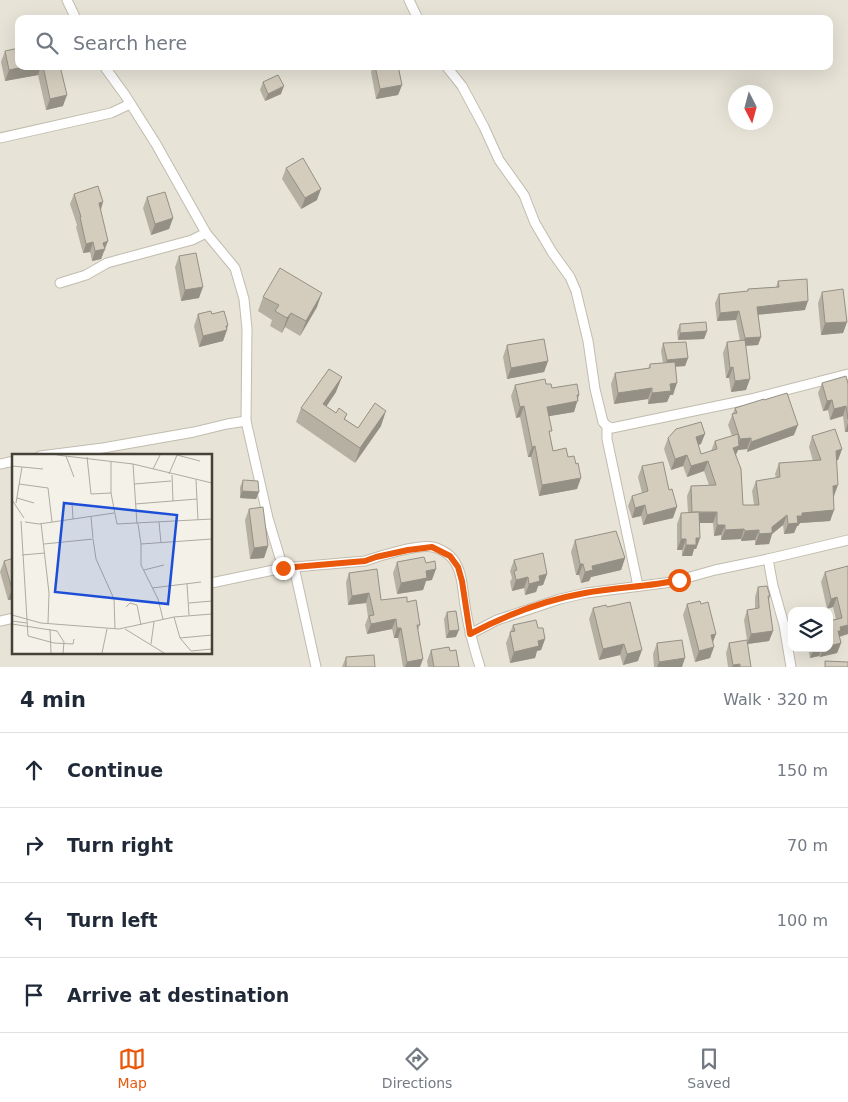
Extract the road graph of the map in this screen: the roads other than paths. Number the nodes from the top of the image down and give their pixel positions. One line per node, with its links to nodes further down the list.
1 (67, 0): 3 (street)
2 (409, 0): 4 (street)
3 (74, 15)
4 (416, 15)
5 (107, 70): 7 (street)
6 (449, 70): 13 (street)
7 (130, 104): 8 (street); 9 (street)
8 (0, 138)
9 (206, 232): 10 (street); 12 (street)
10 (60, 283)
11 (848, 374): 13 (street)
12 (246, 421): 14 (street); 19 (street)
13 (607, 426): 21 (street)
14 (104, 452): 15 (street)
15 (72, 454)
16 (848, 540): 17 (street)
17 (768, 559): 21 (street); 25 (street)
18 (294, 567): 19 (street); 22 (street); 23 (street)
19 (283, 568): 20 (street)
20 (212, 583)
21 (638, 586): 22 (street)
22 (470, 634): 24 (street)
23 (316, 667)
24 (480, 667)
25 (791, 667)

